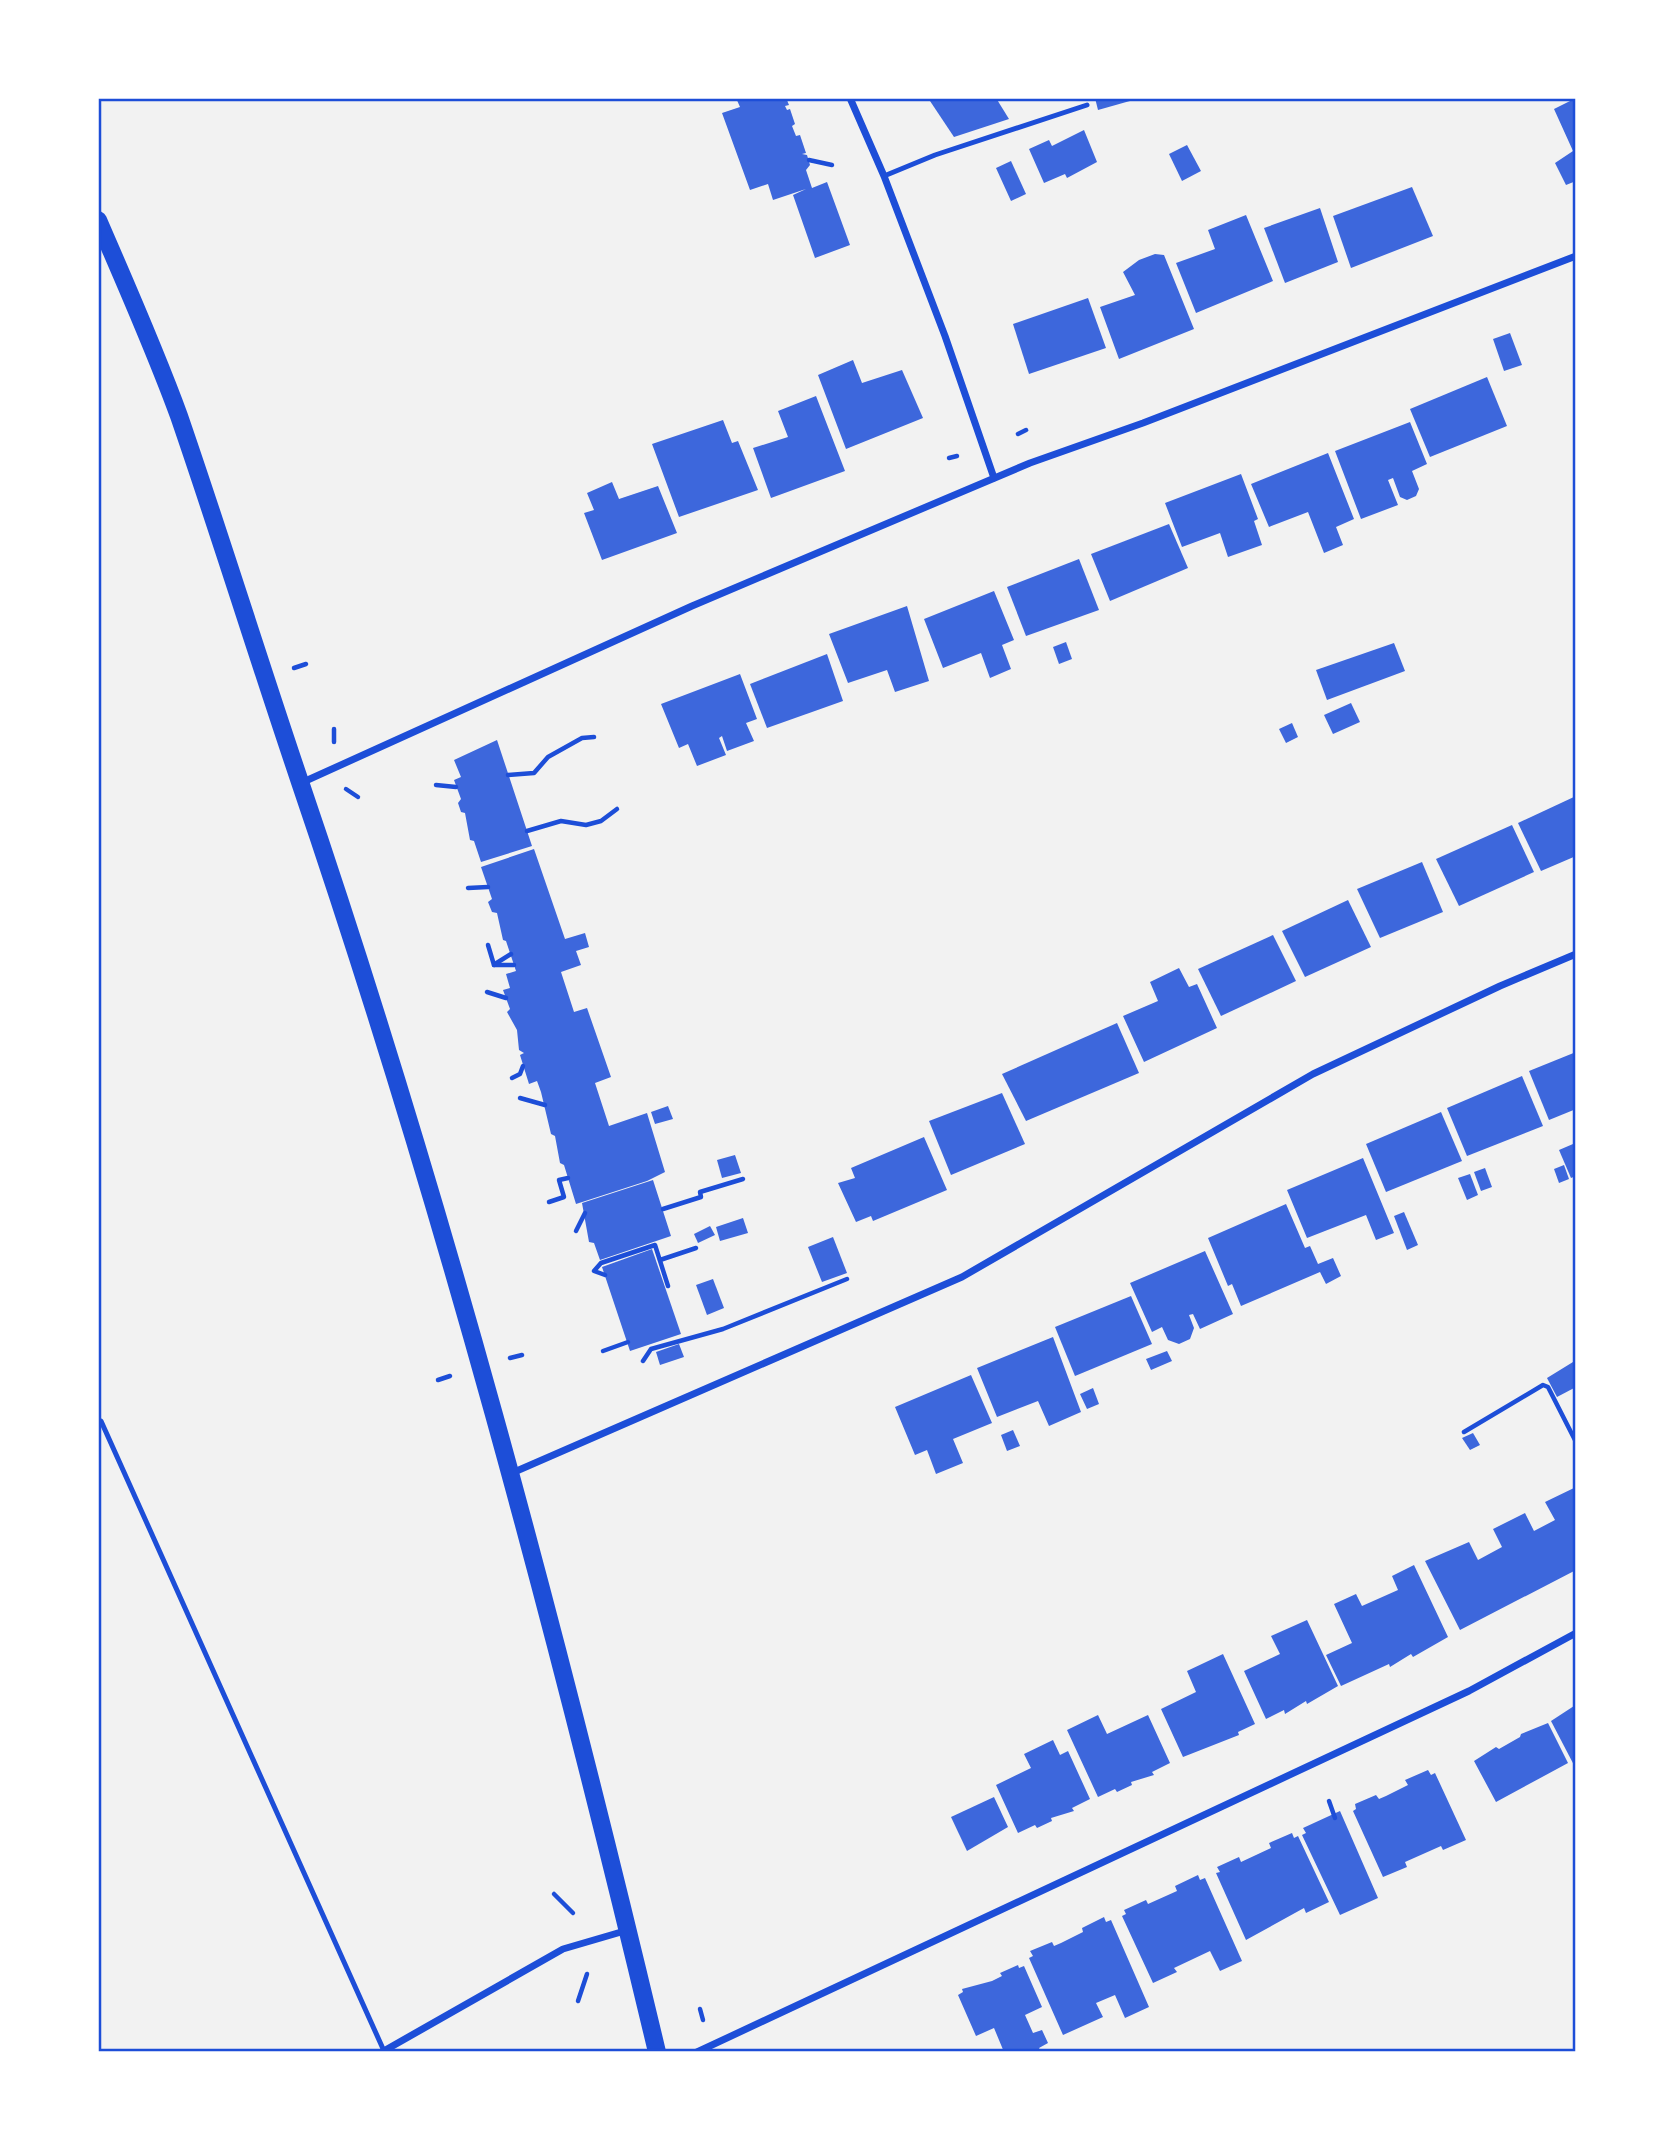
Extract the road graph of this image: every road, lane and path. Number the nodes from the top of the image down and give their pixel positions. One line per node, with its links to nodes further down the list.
1 (850, 98): 5 (street)
2 (1087, 105): 5 (lane)
3 (809, 160): 4 (path)
4 (832, 165)
5 (884, 176): 12 (street)
6 (98, 220): 15 (main road)
7 (1576, 256): 12 (street)
8 (1026, 430): 9 (path)
9 (1018, 434)
10 (957, 456): 11 (path)
11 (949, 458)
12 (994, 478): 15 (street)
13 (594, 737): 14 (path)
14 (508, 775)
15 (300, 783): 58 (main road)
16 (436, 785): 17 (path)
17 (456, 787)
18 (345, 789): 19 (path)
19 (358, 797)
20 (617, 808): 21 (path)
21 (527, 831)
22 (488, 887): 23 (path)
23 (468, 888)
24 (488, 945): 27 (path)
25 (510, 954): 27 (path)
26 (1576, 954): 58 (street)
27 (494, 965): 28 (path)
28 (514, 965)
29 (487, 992): 30 (path)
30 (506, 998)
31 (523, 1066): 32 (path)
32 (512, 1078)
33 (520, 1098): 34 (path)
34 (545, 1105)
35 (732, 1175): 38 (path)
36 (568, 1178): 39 (path)
37 (743, 1179): 38 (path)
38 (734, 1182): 40 (path)
39 (549, 1202)
40 (663, 1209)
41 (585, 1213): 42 (path)
42 (576, 1231)
43 (696, 1248): 44 (path)
44 (660, 1260): 45 (path); 47 (path)
45 (605, 1275)
46 (847, 1279): 52 (path)
47 (668, 1286)
48 (628, 1342): 49 (path)
49 (603, 1351)
50 (523, 1355): 51 (path)
51 (508, 1359)
52 (643, 1361)
53 (452, 1375): 54 (path)
54 (438, 1380)
55 (101, 1421): 69 (lane)
56 (1464, 1432): 57 (path)
57 (1576, 1442)
58 (511, 1473): 64 (main road)
59 (1576, 1633): 71 (street)
60 (1329, 1801): 61 (path)
61 (1335, 1818)
62 (554, 1894): 63 (path)
63 (573, 1913)
64 (628, 1930): 69 (street); 70 (main road)
65 (587, 1974): 66 (path)
66 (578, 2001)
67 (700, 2009): 68 (path)
68 (703, 2020)
69 (383, 2052)
70 (657, 2052)
71 (697, 2052)

